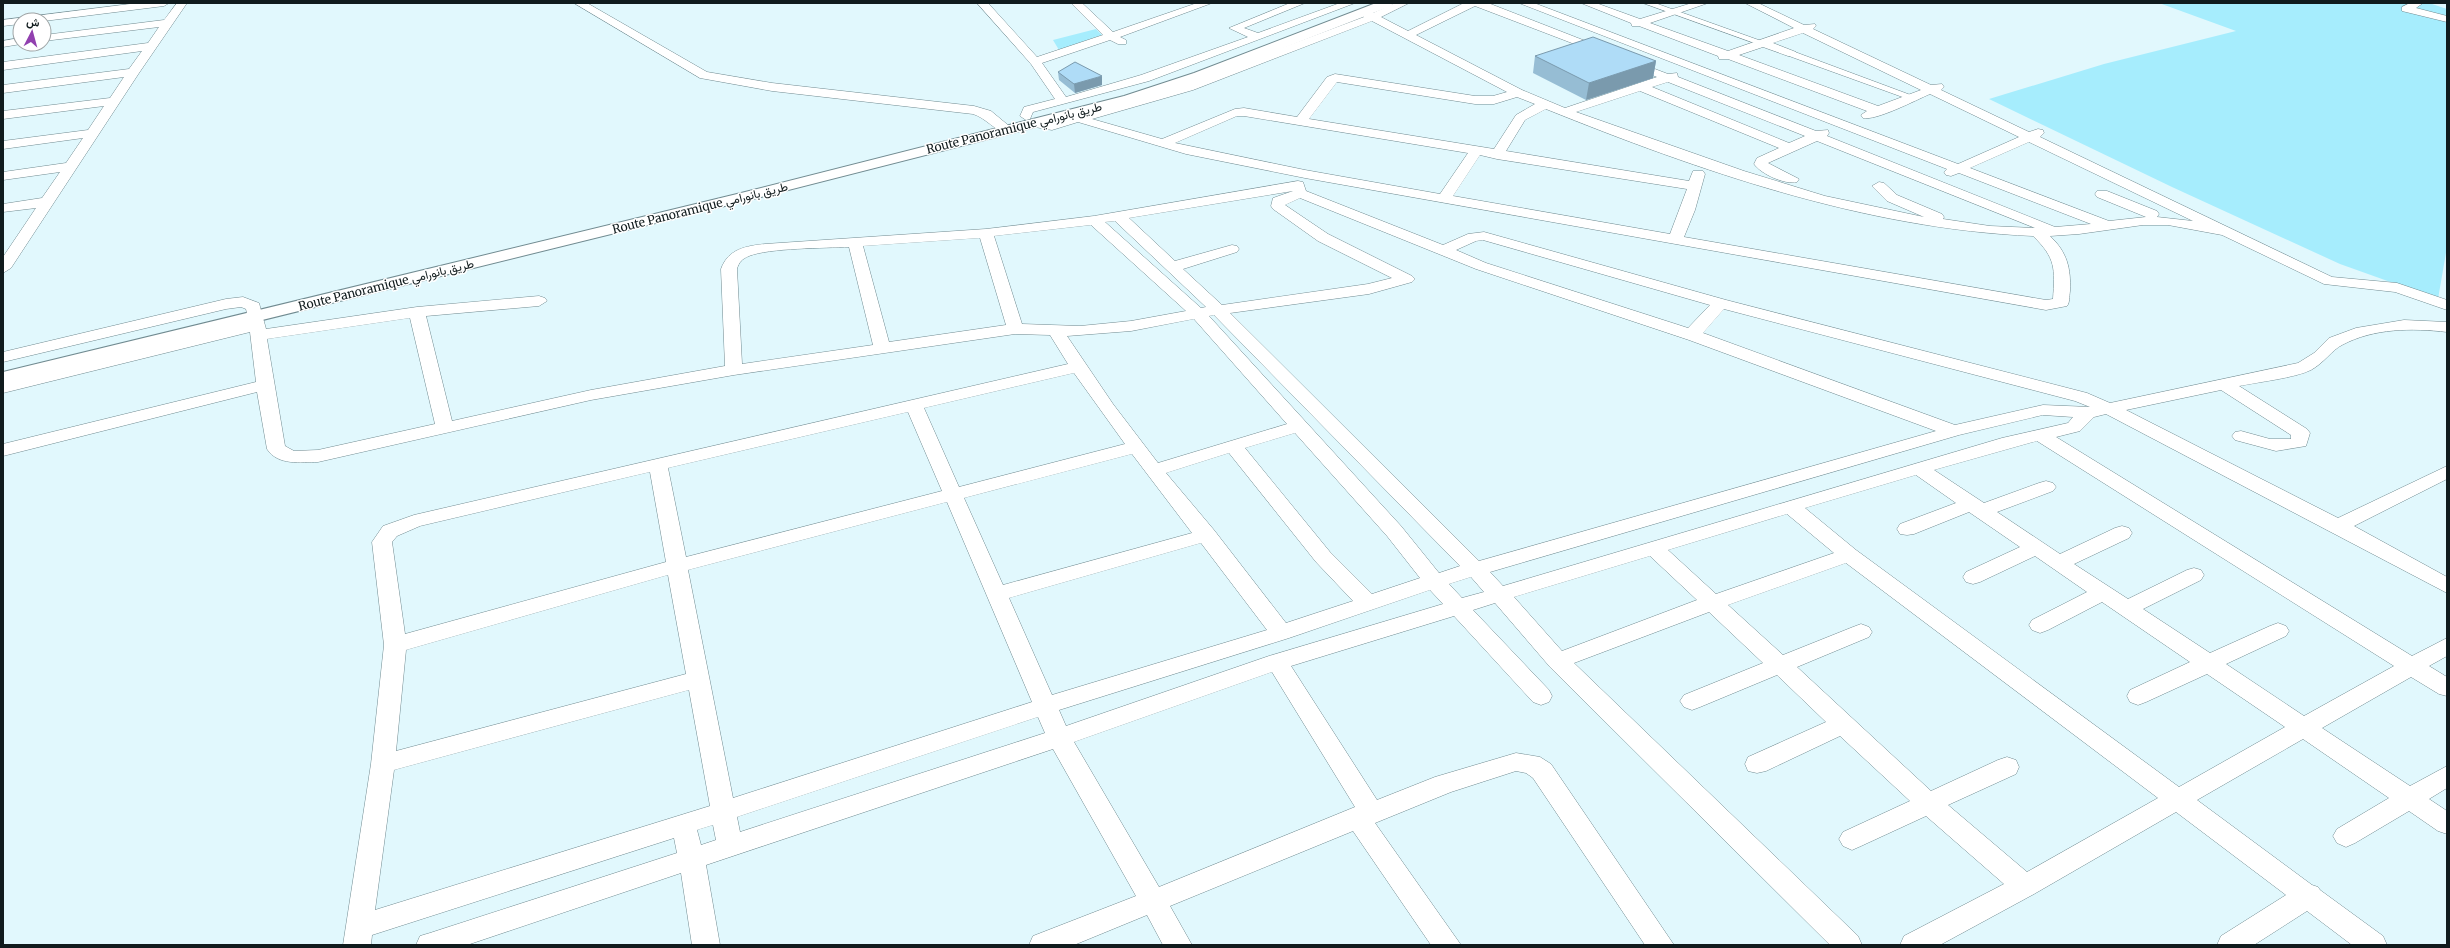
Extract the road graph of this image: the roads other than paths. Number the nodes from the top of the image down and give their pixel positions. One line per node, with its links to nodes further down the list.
1 (164, 3): 23 (street)
2 (182, 3): 25 (street)
3 (579, 3): 60 (street)
4 (982, 3): 40 (street)
5 (1076, 3): 32 (street)
6 (1169, 3): 21 (street)
7 (1207, 3): 21 (street)
8 (1300, 3): 33 (street)
9 (1387, 3): 20 (street, Route Panoramique طريق بانورامي)
10 (1404, 3): 20 (street)
11 (1472, 3): 30 (street)
12 (1478, 3): 34 (street)
13 (1524, 3): 29 (street)
14 (1586, 3): 26 (street)
15 (1647, 3): 22 (street)
16 (1703, 3): 22 (street)
17 (1750, 3): 28 (street)
18 (1772, 3): 27 (street)
19 (2418, 3): 24 (street)
20 (1355, 8): 30 (street); 33 (street); 56 (street); 57 (street, Route Panoramique طريق بانورامي)
21 (1181, 12): 32 (street)
22 (1673, 12): 26 (street); 35 (street)
23 (52, 17)
24 (2447, 19)
25 (168, 23): 31 (street); 36 (street)
26 (1639, 23): 29 (street); 39 (street)
27 (1816, 24): 28 (street); 46 (street)
28 (1804, 29): 35 (street); 46 (street)
29 (1604, 34): 34 (street); 42 (street)
30 (1408, 35): 48 (street)
31 (52, 37)
32 (1112, 37): 37 (street); 40 (street)
33 (1259, 38): 50 (street)
34 (1579, 42): 44 (street)
35 (1763, 43): 38 (street); 39 (street)
36 (151, 46): 41 (street); 43 (street)
37 (1112, 50)
38 (1792, 54): 49 (street)
39 (1727, 55): 42 (street); 53 (street)
40 (1035, 62): 50 (street)
41 (3, 66)
42 (1694, 68): 44 (street); 59 (street)
43 (133, 72): 47 (street); 51 (street)
44 (1668, 78): 45 (street); 63 (street)
45 (1641, 87): 54 (street); 66 (street)
46 (1938, 87): 49 (street); 62 (street)
47 (3, 89)
48 (1518, 93): 52 (street); 58 (street)
49 (1911, 97): 53 (street)
50 (1063, 101): 57 (street)
51 (113, 102): 55 (street); 61 (street)
52 (1546, 104): 54 (street); 68 (street)
53 (1878, 111): 59 (street)
54 (1564, 112): 69 (street)
55 (3, 115)
56 (1080, 119): 57 (street); 64 (street)
57 (1030, 120): 60 (street, Route Panoramique طريق بانورامي)
58 (1301, 121): 64 (street); 67 (street)
59 (1843, 124): 63 (street); 71 (street)
60 (1003, 126): 108 (street, Route Panoramique طريق بانورامي)
61 (92, 133): 65 (street); 70 (street)
62 (2035, 134): 71 (street); 78 (street); 84 (street)
63 (1817, 136): 66 (street); 73 (street)
64 (1163, 143): 74 (street)
65 (3, 144)
66 (1789, 148): 77 (street)
67 (1476, 151): 68 (street); 80 (street)
68 (1497, 155): 75 (street)
69 (1702, 161): 75 (street); 77 (street)
70 (70, 166): 72 (street); 81 (street)
71 (1959, 169): 73 (street); 89 (street)
72 (3, 176)
73 (1929, 180): 92 (street)
74 (1301, 184): 80 (street); 85 (street); 98 (street); 105 (street)
75 (1694, 186): 95 (street)
76 (1879, 186): 90 (street)
77 (1793, 191): 90 (street)
78 (2148, 192): 83 (street); 86 (street)
79 (2102, 194): 86 (street)
80 (1445, 197): 95 (street)
81 (47, 202): 82 (street); 100 (street)
82 (3, 208)
83 (2180, 208): 84 (street); 86 (street)
84 (2199, 211): 88 (street); 93 (street); 101 (street)
85 (1118, 216): 87 (street); 99 (street)
86 (2149, 216): 88 (street); 89 (street)
87 (1094, 220): 94 (street); 107 (street)
88 (2168, 221): 93 (street)
89 (2108, 226): 92 (street)
90 (1960, 227): 91 (street)
91 (2037, 232): 92 (street); 95 (street)
92 (2057, 232)
93 (2229, 232): 101 (street)
94 (986, 233): 96 (street); 110 (street)
95 (1676, 238)
96 (855, 243): 113 (street); 117 (street)
97 (1232, 249): 99 (street)
98 (1442, 251): 103 (street); 112 (street)
99 (1172, 267): 105 (street)
100 (3, 268)
101 (2362, 283): 104 (street)
102 (539, 301): 106 (street)
103 (1720, 303): 112 (street); 123 (street)
104 (2447, 305)
105 (1218, 310): 107 (street); 150 (street)
106 (417, 312): 108 (street); 125 (street)
107 (1197, 313): 111 (street); 126 (street)
108 (257, 321): 114 (street); 115 (street, Route Panoramique طريق بانورامي); 118 (street, Route Panoramique طريق بانورامي); 120 (street); 121 (street)
109 (2447, 327): 119 (street)
110 (1015, 329): 111 (street); 113 (street)
111 (1054, 329): 116 (street)
112 (1695, 336): 127 (street)
113 (882, 348): 117 (street)
114 (3, 357)
115 (3, 366)
116 (1078, 367): 122 (street); 131 (street)
117 (734, 370): 125 (street)
118 (3, 378)
119 (2224, 384): 123 (street); 129 (street)
120 (265, 385): 125 (street); 132 (street)
121 (3, 388)
122 (914, 405): 133 (street); 138 (street)
123 (2108, 408): 124 (street); 141 (street)
124 (2088, 413): 127 (street); 128 (street)
125 (444, 426)
126 (1298, 426): 130 (street); 153 (street)
127 (1954, 431): 150 (street)
128 (2040, 435): 134 (street); 172 (street)
129 (2241, 436)
130 (1233, 446): 135 (street); 159 (street)
131 (1136, 447): 135 (street); 138 (street)
132 (3, 450)
133 (658, 465): 149 (street); 166 (street)
134 (1919, 469): 139 (street); 140 (street)
135 (1154, 470): 144 (street)
136 (2447, 472): 141 (street)
137 (2046, 487): 140 (street)
138 (953, 495): 149 (street); 156 (street)
139 (1790, 506): 145 (street); 147 (street)
140 (1976, 508): 142 (street); 146 (street)
141 (2338, 526): 154 (street)
142 (1908, 529)
143 (2122, 534): 148 (street)
144 (1207, 535): 156 (street); 165 (street)
145 (1654, 548): 157 (street); 158 (street)
146 (2036, 548): 148 (street); 152 (street)
147 (1849, 554): 158 (street); 186 (street)
148 (2058, 563): 155 (street)
149 (677, 566): 166 (street); 173 (street)
150 (1475, 569): 153 (street); 157 (street)
151 (2194, 575): 161 (street)
152 (1973, 577)
153 (1434, 581): 159 (street); 160 (street)
154 (2447, 586)
155 (2102, 593): 161 (street); 162 (street)
156 (996, 594): 178 (street)
157 (1498, 595): 160 (street); 169 (street)
158 (1714, 602): 169 (street); 171 (street)
159 (1368, 604): 165 (street)
160 (1456, 606): 168 (street); 175 (street)
161 (2126, 609): 170 (street)
162 (2040, 625)
163 (2278, 631): 170 (street)
164 (1861, 632): 171 (street)
165 (1281, 633): 178 (street)
166 (395, 645): 182 (street)
167 (2447, 646): 172 (street)
168 (1277, 662): 181 (street); 190 (street)
169 (1558, 662): 207 (street)
170 (2207, 664): 176 (street); 180 (street)
171 (1779, 665): 177 (street); 179 (street)
172 (2412, 666): 174 (street); 180 (street)
173 (698, 678): 182 (street); 189 (street)
174 (2447, 688)
175 (1541, 696)
176 (2138, 696)
177 (1692, 701)
178 (1045, 706): 181 (street); 189 (street)
179 (1843, 724): 183 (street); 188 (street)
180 (2303, 728): 186 (street); 187 (street)
181 (1059, 738): 195 (street); 199 (street)
182 (383, 764): 200 (street)
183 (1757, 764)
184 (2008, 767): 188 (street)
185 (2447, 776): 187 (street)
186 (2179, 799): 197 (street); 198 (street)
187 (2410, 800): 192 (street); 193 (street)
188 (1928, 803): 194 (street); 197 (street)
189 (723, 812): 191 (street); 195 (street)
190 (1364, 814): 199 (street); 205 (street); 206 (street)
191 (684, 824): 196 (street); 200 (street)
192 (2447, 824)
193 (2346, 836)
194 (1852, 839)
195 (730, 846): 196 (street)
196 (692, 859): 201 (street); 202 (street)
197 (2025, 886): 208 (street)
198 (2309, 895): 209 (street); 210 (street)
199 (1154, 900): 203 (street); 204 (street)
200 (358, 936)
201 (430, 945)
202 (706, 945)
203 (1043, 945)
204 (1178, 945)
205 (1446, 945)
206 (1660, 945)
207 (1848, 945)
208 (1914, 945)
209 (2232, 945)
210 (2373, 945)

